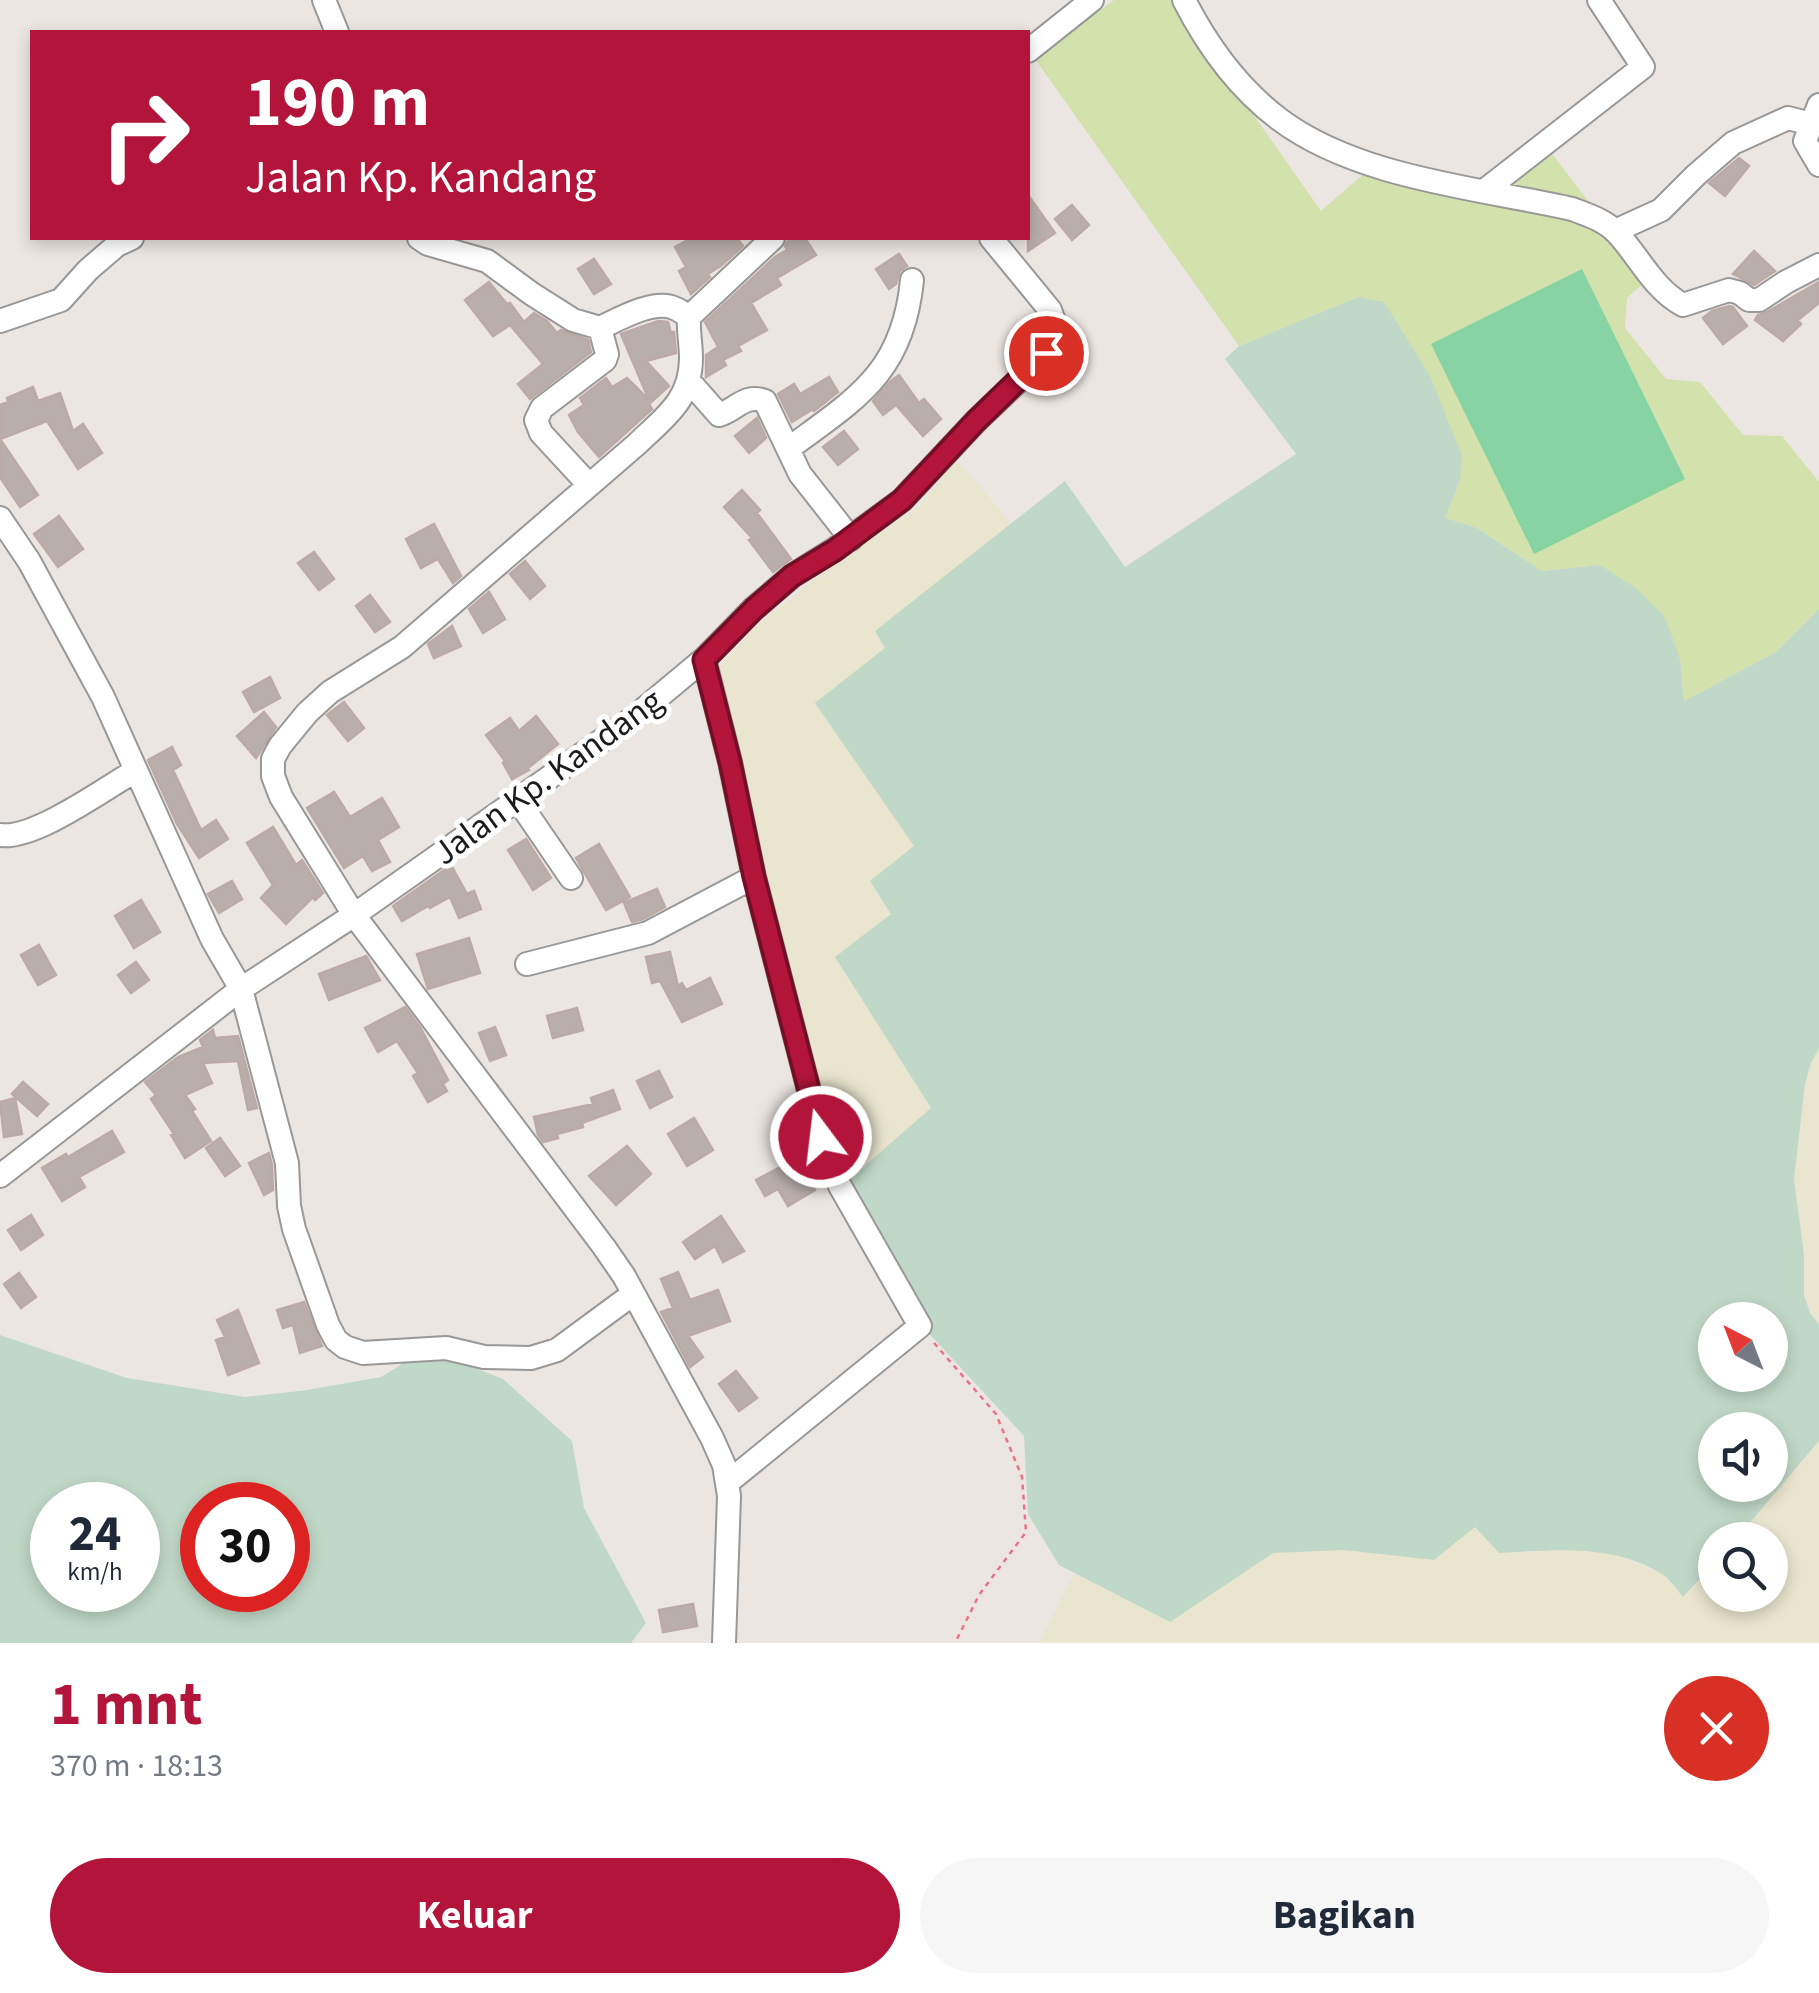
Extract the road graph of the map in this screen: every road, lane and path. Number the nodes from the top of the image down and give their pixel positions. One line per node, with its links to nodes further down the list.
1 (324, 0): 5 (street)
2 (1092, 0): 6 (street)
3 (1184, 0): 9 (street)
4 (1599, 0): 9 (street)
5 (336, 30)
6 (1030, 49)
7 (1815, 114): 8 (street); 10 (street)
8 (1819, 165)
9 (1484, 190): 10 (street)
10 (1615, 232): 15 (street)
11 (128, 240): 18 (street)
12 (422, 240): 19 (street)
13 (993, 240): 24 (street, Jalan Kp. Kandang)
14 (761, 242): 17 (street)
15 (1819, 266)
16 (912, 280): 21 (street)
17 (689, 318): 19 (street); 20 (street)
18 (0, 321)
19 (600, 328): 22 (street)
20 (690, 381): 21 (street); 22 (street)
21 (788, 449): 24 (street)
22 (589, 485): 31 (street)
23 (0, 518): 26 (street)
24 (851, 538): 25 (street, Jalan Kp. Kandang)
25 (704, 660): 27 (street, Jalan Kp. Kandang); 29 (street)
26 (135, 771): 28 (street); 33 (street)
27 (517, 799): 30 (street); 31 (street, Jalan Kp. Kandang)
28 (0, 834)
29 (754, 877): 32 (street); 36 (street)
30 (571, 878)
31 (354, 914): 33 (street, Jalan Kp. Kandang); 35 (street)
32 (527, 964)
33 (242, 989): 34 (street, Jalan Kp. Kandang); 35 (street)
34 (0, 1176)
35 (633, 1294): 37 (street)
36 (920, 1326): 37 (street); 39 (path)
37 (727, 1483): 38 (street)
38 (724, 1643)
39 (954, 1643)

